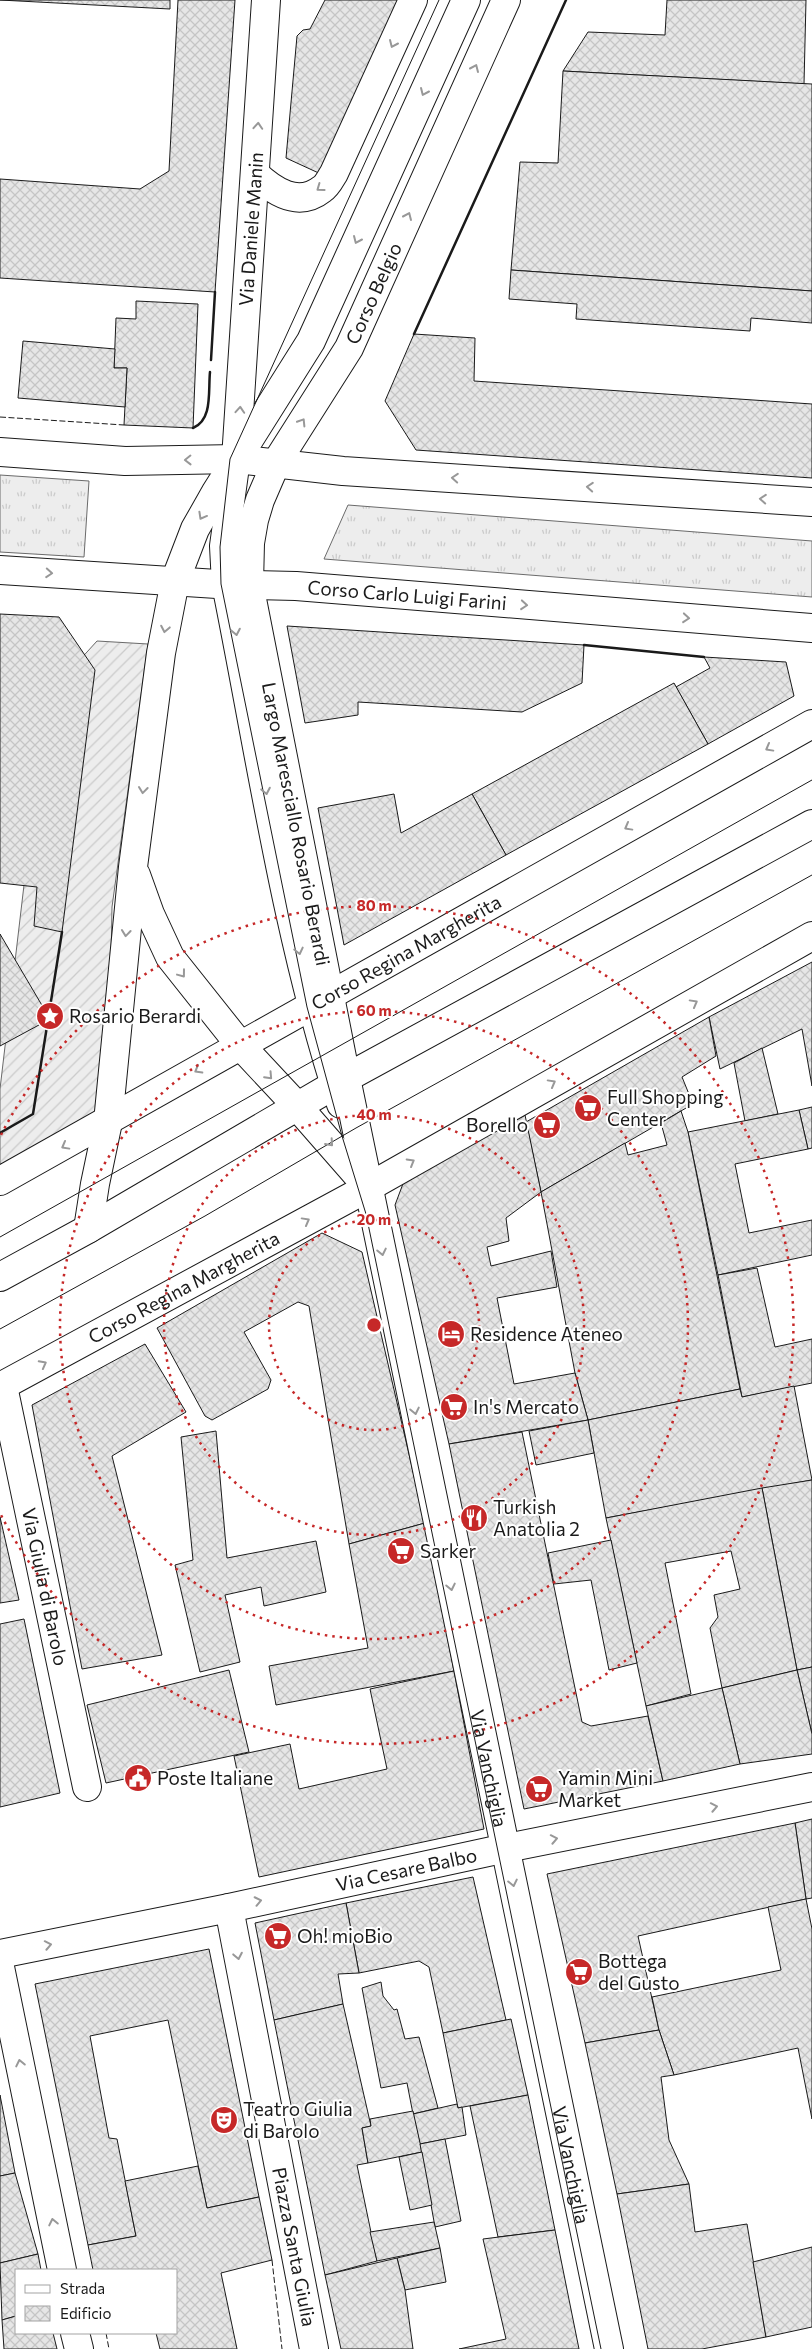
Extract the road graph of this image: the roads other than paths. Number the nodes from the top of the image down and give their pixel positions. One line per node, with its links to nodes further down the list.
1 (266, 0): 5 (street, Via Daniele Manin, one-way to 1)
2 (413, 0): 5 (street, one-way to 5)
3 (466, 0): 7 (street, Corso Belgio, one-way to 7)
4 (506, 0): 8 (street, Corso Belgio, one-way to 4)
5 (255, 174): 7 (street, Via Daniele Manin, one-way to 5)
6 (0, 452): 7 (street, one-way to 6)
7 (236, 459): 8 (street); 11 (street, Corso Belgio, one-way to 11); 12 (street, Largo Maresciallo Rosario Berardi)
8 (276, 463): 9 (street, one-way to 8); 12 (street, Corso Belgio)
9 (812, 502)
10 (0, 570): 11 (street, Corso Carlo Luigi Farini, one-way to 11)
11 (175, 581): 12 (street, Corso Carlo Luigi Farini); 16 (street, one-way to 16)
12 (237, 584): 13 (street, Corso Carlo Luigi Farini, one-way to 13); 18 (street, Largo Maresciallo Rosario Berardi)
13 (812, 628)
14 (812, 724): 18 (street, Corso Regina Margherita, one-way to 18)
15 (812, 824): 20 (street)
16 (133, 867): 19 (street, one-way to 19); 22 (street, one-way to 22)
17 (812, 936): 24 (street, Corso Regina Margherita, one-way to 17)
18 (321, 999): 19 (street, Corso Regina Margherita); 20 (street, Largo Maresciallo Rosario Berardi)
19 (240, 1045): 21 (street, one-way to 21); 22 (street, Corso Regina Margherita, one-way to 22)
20 (340, 1081): 21 (street); 24 (street, Largo Maresciallo Rosario Berardi)
21 (297, 1106): 24 (street, one-way to 24); 25 (street)
22 (108, 1122): 23 (street, Corso Regina Margherita, one-way to 23); 25 (street)
23 (0, 1181)
24 (368, 1187): 27 (street, Corso Regina Margherita, one-way to 24); 30 (street, Via Vanchiglia, one-way to 30)
25 (88, 1229): 26 (street)
26 (0, 1277)
27 (1, 1387): 28 (street, Via Giulia di Barolo)
28 (87, 1787)
29 (812, 1787): 30 (street, Via Cesare Balbo, one-way to 29)
30 (506, 1848): 31 (street, Via Cesare Balbo, one-way to 30); 38 (street, Via Vanchiglia, one-way to 38)
31 (229, 1908): 32 (street, Via Cesare Balbo, one-way to 31); 37 (street, Piazza Santa Giulia, one-way to 37)
32 (0, 1954)
33 (0, 1967): 34 (street, one-way to 33)
34 (62, 2269)
35 (75, 2334): 36 (street)
36 (79, 2349)
37 (314, 2349)
38 (609, 2349)

